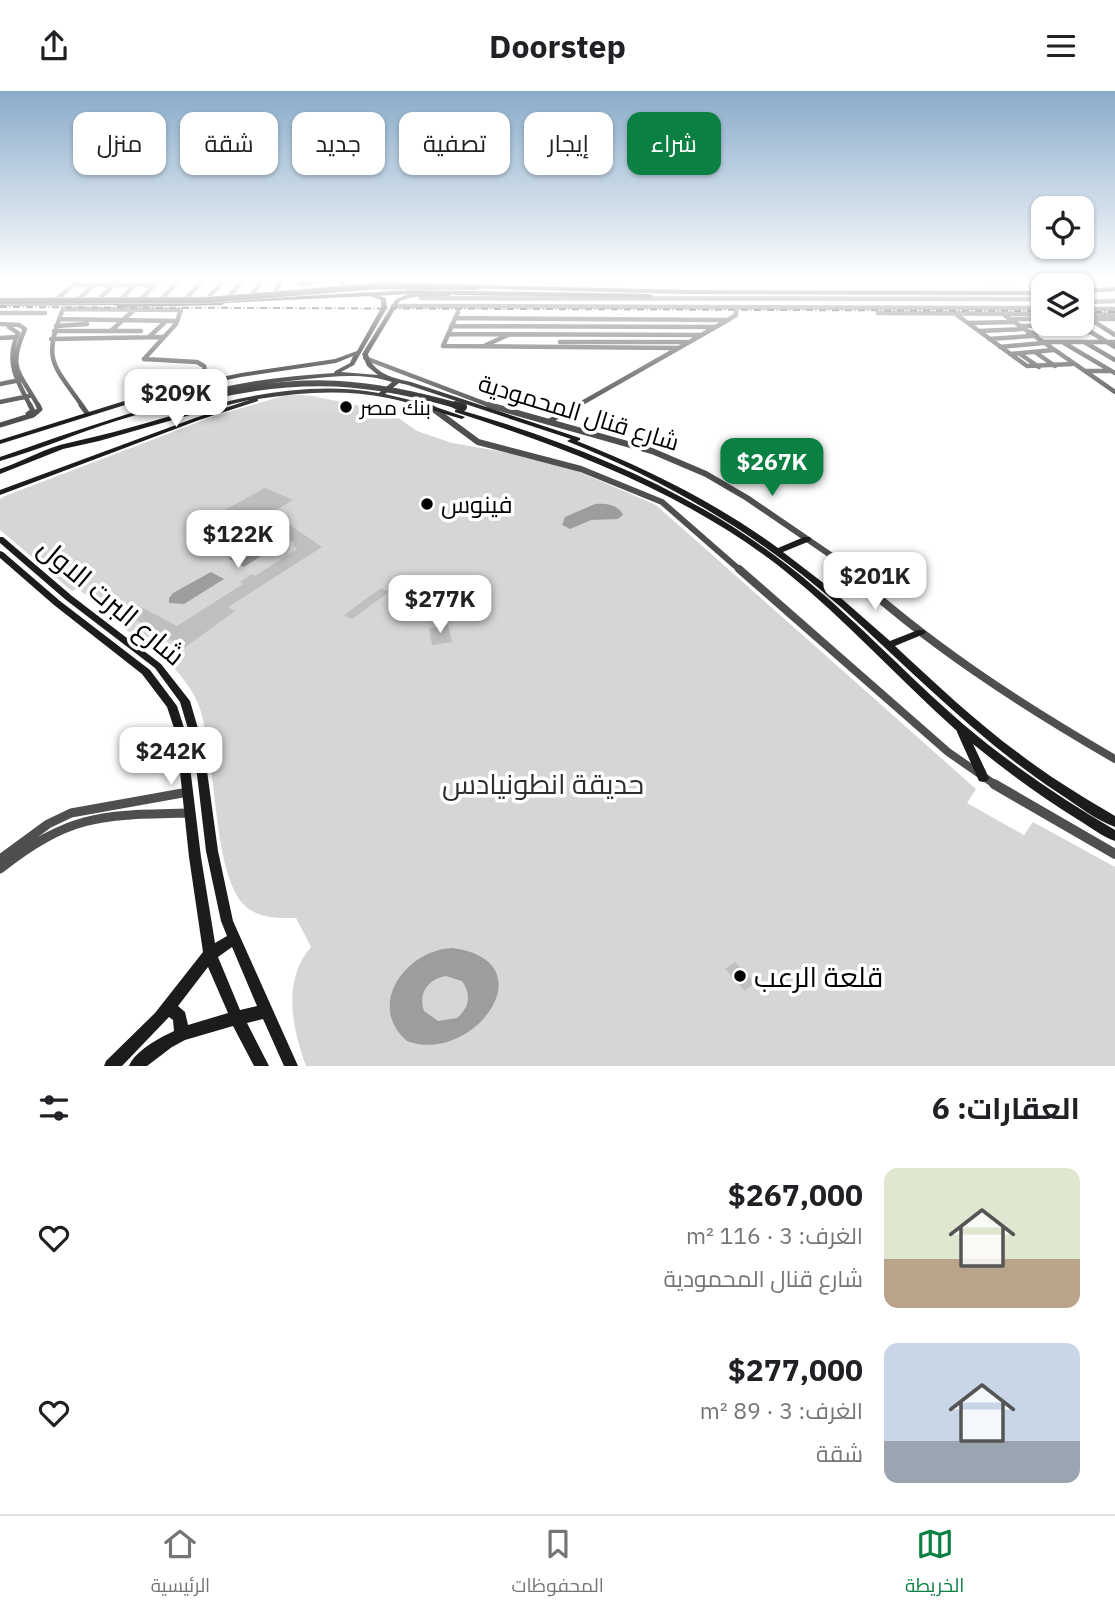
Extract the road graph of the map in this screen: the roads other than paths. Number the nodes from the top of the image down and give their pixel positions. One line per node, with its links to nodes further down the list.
1 (2, 326): 44 (street)
2 (6, 326): 45 (street)
3 (56, 326): 26 (street)
4 (77, 326): 26 (street)
5 (86, 326): 27 (street)
6 (102, 326): 28 (street)
7 (117, 326): 29 (street)
8 (130, 326): 30 (street)
9 (148, 326): 31 (street)
10 (161, 326): 48 (street)
11 (173, 326): 49 (street)
12 (376, 326): 74 (main road)
13 (381, 326): 74 (main road)
14 (531, 326): 19 (street)
15 (971, 326): 32 (street)
16 (1016, 326): 25 (street)
17 (1100, 326): 43 (street)
18 (451, 327): 19 (street); 33 (street)
19 (528, 327): 20 (street); 34 (street)
20 (574, 327): 21 (street); 39 (street)
21 (604, 327): 22 (street); 40 (street)
22 (635, 327): 23 (street); 41 (street)
23 (716, 327): 42 (street)
24 (1031, 327): 25 (street)
25 (1020, 328): 32 (street); 35 (street)
26 (55, 329): 27 (street); 52 (street)
27 (82, 330): 28 (street); 51 (street)
28 (97, 330): 29 (street)
29 (112, 330): 30 (street)
30 (124, 330): 31 (street)
31 (141, 331): 47 (street)
32 (979, 331): 53 (street)
33 (448, 334): 34 (street); 66 (street)
34 (510, 334): 37 (street); 66 (street)
35 (1030, 334): 53 (street); 58 (street)
36 (1094, 334): 61 (street)
37 (528, 335): 38 (street); 55 (street)
38 (545, 335): 39 (street); 54 (street)
39 (566, 335): 40 (street); 56 (street)
40 (601, 335): 41 (street); 64 (street)
41 (636, 335): 42 (street); 65 (street)
42 (702, 335): 57 (street)
43 (1115, 335)
44 (15, 337): 45 (street); 50 (street); 84 (street)
45 (23, 337): 84 (street)
46 (104, 337): 47 (street); 51 (street); 62 (street)
47 (135, 337): 48 (street)
48 (149, 337): 49 (street)
49 (163, 337): 85 (street)
50 (0, 338)
51 (75, 338): 52 (street)
52 (51, 339): 100 (street)
53 (989, 339): 68 (street)
54 (542, 340)
55 (521, 341)
56 (559, 342): 64 (street); 67 (street)
57 (690, 342): 65 (street); 69 (street)
58 (1042, 342): 59 (street); 68 (street); 70 (street)
59 (1063, 342): 60 (street); 80 (street)
60 (1084, 342): 61 (street); 75 (street)
61 (1107, 342): 63 (street)
62 (99, 344)
63 (1115, 344)
64 (598, 345): 65 (street); 67 (street)
65 (638, 345): 69 (street)
66 (481, 347): 67 (street)
67 (554, 347)
68 (1000, 347): 73 (street)
69 (679, 348): 102 (street)
70 (1054, 350): 71 (street); 76 (street)
71 (1035, 352): 72 (street); 77 (street)
72 (1019, 353): 73 (street); 78 (street)
73 (1010, 354): 78 (street)
74 (362, 355): 81 (main road); 83 (main road); 85 (main road); 102 (street, شارع قنال المحمودية)
75 (1115, 360)
76 (1074, 364): 77 (street); 79 (street)
77 (1055, 366): 78 (street)
78 (1039, 367)
79 (1084, 371): 80 (street); 90 (street)
80 (1114, 372)
81 (321, 375): 82 (main road); 83 (main road); 88 (main road)
82 (293, 378): 89 (main road); 103 (main road)
83 (391, 379): 87 (main road); 91 (main road)
84 (19, 380): 86 (street); 92 (street)
85 (207, 381): 100 (main road)
86 (0, 384)
87 (418, 386): 93 (main road); 108 (main road)
88 (310, 390): 89 (main road); 91 (main road)
89 (291, 391): 107 (main road); 112 (main road)
90 (1115, 392)
91 (377, 394): 93 (main road)
92 (28, 395): 95 (street); 97 (street); 99 (street)
93 (397, 398): 96 (main road)
94 (210, 399): 98 (main road, bridge); 106 (main road); 107 (main road)
95 (0, 401)
96 (432, 408): 110 (main road); 123 (street, شارع قنال المحمودية)
97 (40, 409): 99 (street); 101 (street)
98 (460, 409): 108 (main road); 110 (main road)
99 (33, 411): 101 (street)
100 (88, 413): 104 (main road)
101 (0, 423)
102 (547, 423): 113 (street, شارع قنال المحمودية)
103 (91, 427): 104 (main road); 106 (main road)
104 (16, 437): 105 (main road)
105 (0, 442)
106 (40, 447): 109 (main road)
107 (59, 448): 111 (main road)
108 (604, 454): 115 (main road)
109 (0, 459)
110 (610, 464): 121 (main road)
111 (0, 472)
112 (0, 493)
113 (807, 538): 115 (main road); 118 (street, شارع قنال المحمودية)
114 (0, 539): 117 (main road, شارع البرت الاول)
115 (778, 551): 120 (main road)
116 (0, 554): 117 (main road, شارع البرت الاول)
117 (32, 575): 119 (main road, شارع البرت الاول)
118 (922, 632): 120 (main road); 122 (street, شارع قنال المحمودية)
119 (118, 642): 124 (main road, شارع البرت الاول); 131 (main road, شارع البرت الاول)
120 (889, 646): 126 (main road)
121 (960, 727): 123 (main road); 127 (main road)
122 (1115, 759)
123 (983, 778): 128 (street, شارع قنال المحمودية)
124 (188, 792): 125 (main road, شارع البرت الاول); 129 (street)
125 (191, 813): 130 (street); 132 (main road, شارع البرت الاول)
126 (1115, 822)
127 (1115, 836)
128 (1115, 854)
129 (0, 859)
130 (0, 869)
131 (235, 938): 132 (main road); 134 (main road, شارع البرت الاول)
132 (210, 954): 133 (main road); 135 (main road, شارع البرت الاول)
133 (169, 1008): 136 (main road); 137 (main road)
134 (265, 1011): 135 (main road); 140 (main road, شارع البرت الاول)
135 (237, 1019): 136 (main road); 139 (main road, شارع البرت الاول)
136 (181, 1033): 138 (main road)
137 (111, 1066)
138 (135, 1066)
139 (262, 1066)
140 (291, 1066)

